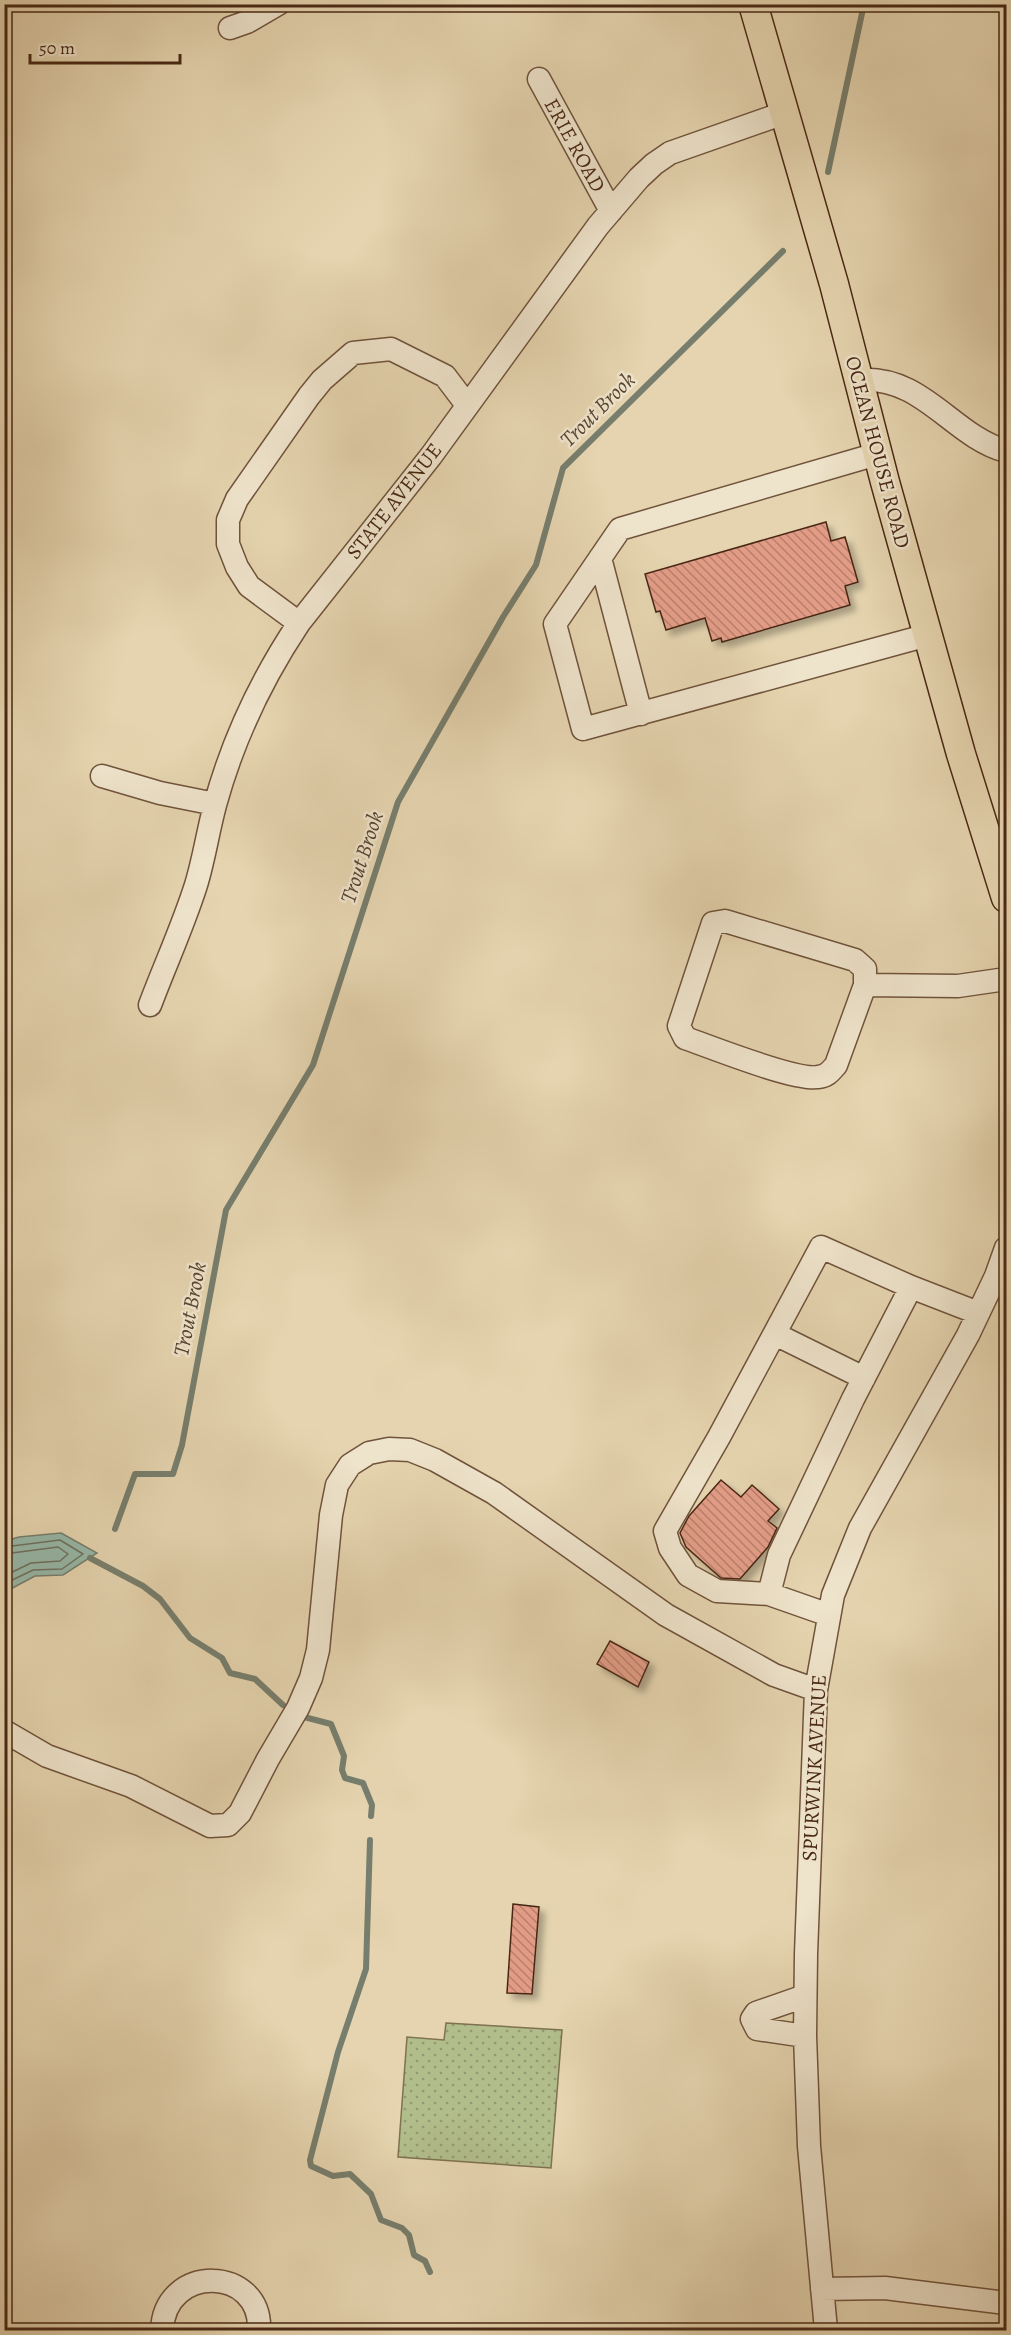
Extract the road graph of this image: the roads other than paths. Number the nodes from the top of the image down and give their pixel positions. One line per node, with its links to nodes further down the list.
1 (278, 4): 3 (street)
2 (753, 4): 5 (main road, OCEAN HOUSE ROAD)
3 (230, 28)
4 (539, 79): 6 (street, ERIE ROAD)
5 (784, 113): 6 (street, STATE AVENUE); 7 (main road, OCEAN HOUSE ROAD)
6 (611, 211): 8 (street, STATE AVENUE)
7 (859, 380): 9 (street); 10 (main road, OCEAN HOUSE ROAD)
8 (467, 405): 12 (street, STATE AVENUE); 12 (street)
9 (1006, 451)
10 (878, 454): 11 (street); 13 (main road, OCEAN HOUSE ROAD)
11 (600, 558): 14 (street); 14 (street)
12 (299, 623): 16 (street, STATE AVENUE)
13 (928, 635): 14 (street); 17 (main road, OCEAN HOUSE ROAD)
14 (641, 714)
15 (102, 776): 16 (street)
16 (215, 804): 20 (street, STATE AVENUE)
17 (1006, 898)
18 (1006, 979): 19 (street)
19 (865, 985): 19 (street)
20 (150, 1005)
21 (1006, 1248): 23 (street, SPURWINK AVENUE)
22 (911, 1287): 23 (street); 24 (street); 25 (street)
23 (978, 1313): 27 (street, SPURWINK AVENUE)
24 (776, 1334): 25 (street); 26 (street)
25 (864, 1378): 26 (street)
26 (769, 1594): 27 (street)
27 (830, 1616): 28 (street, SPURWINK AVENUE)
28 (816, 1690): 29 (street); 30 (street, SPURWINK AVENUE)
29 (4, 1731)
30 (806, 1995): 31 (street, SPURWINK AVENUE); 31 (street)
31 (805, 2036): 32 (street, SPURWINK AVENUE)
32 (822, 2289): 33 (street); 36 (street, SPURWINK AVENUE)
33 (1006, 2303)
34 (156, 2330): 35 (street)
35 (259, 2331)
36 (826, 2331)

